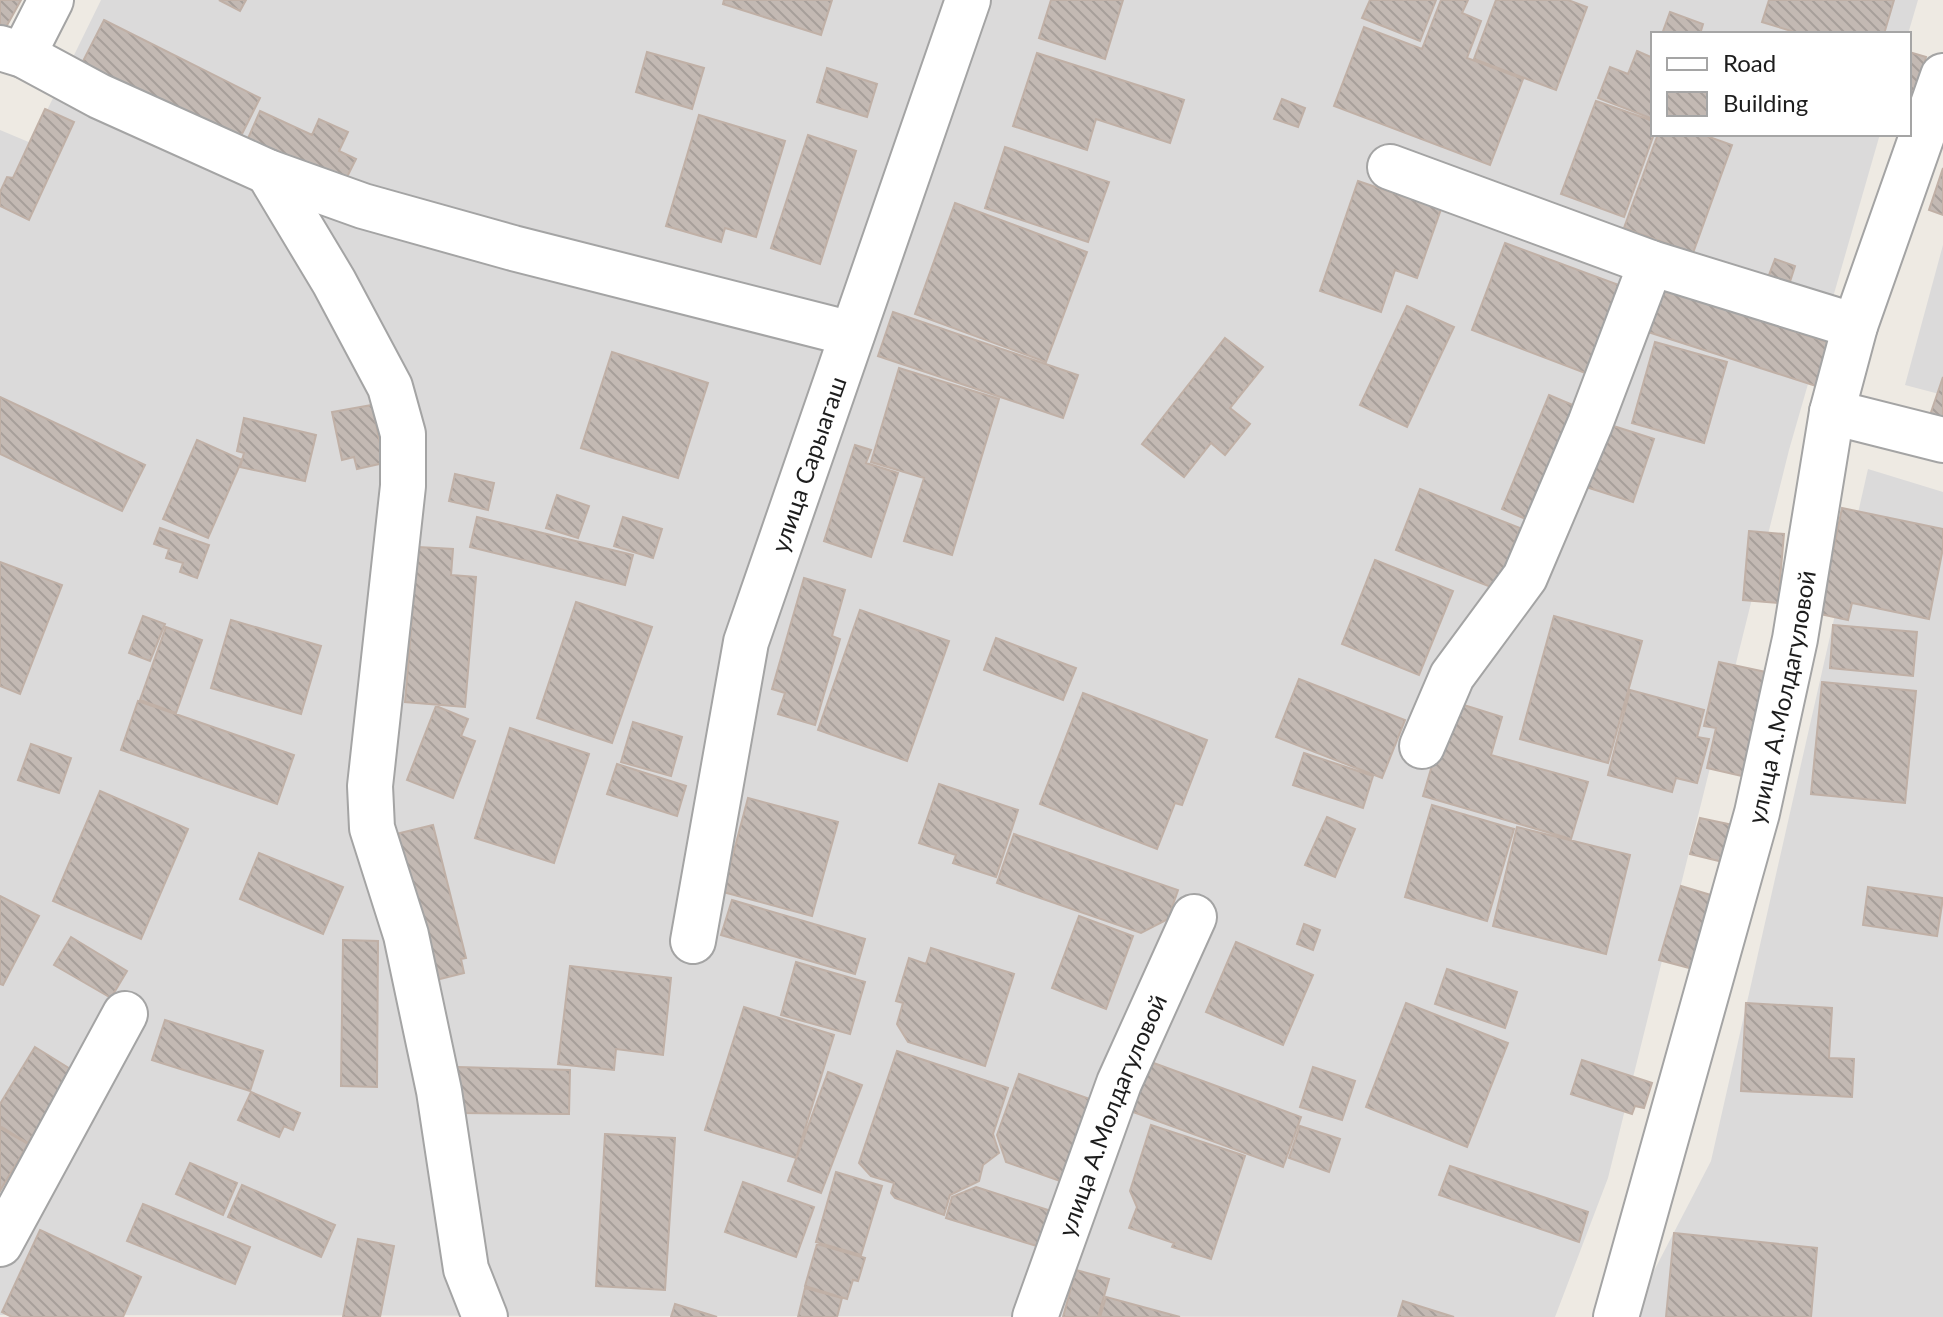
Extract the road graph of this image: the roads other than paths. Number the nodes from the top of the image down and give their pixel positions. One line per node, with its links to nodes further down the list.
1 (51, 0): 3 (street)
2 (968, 0): 9 (street, улица Сарыагаш)
3 (12, 52): 6 (street)
4 (1943, 76): 8 (street, улица А.Молдагуловой)
5 (1390, 167): 7 (street)
6 (268, 172): 9 (street); 17 (street)
7 (1651, 263): 8 (street); 12 (street)
8 (1855, 326): 10 (street, улица А.Молдагуловой)
9 (852, 334): 14 (street, улица Сарыагаш)
10 (1832, 412): 11 (street); 19 (street, улица А.Молдагуловой)
11 (1943, 440)
12 (1422, 746)
13 (1194, 917): 18 (street, улица А.Молдагуловой)
14 (693, 941)
15 (125, 1014): 16 (street)
16 (0, 1244)
17 (485, 1317)
18 (1035, 1317)
19 (1616, 1317)

